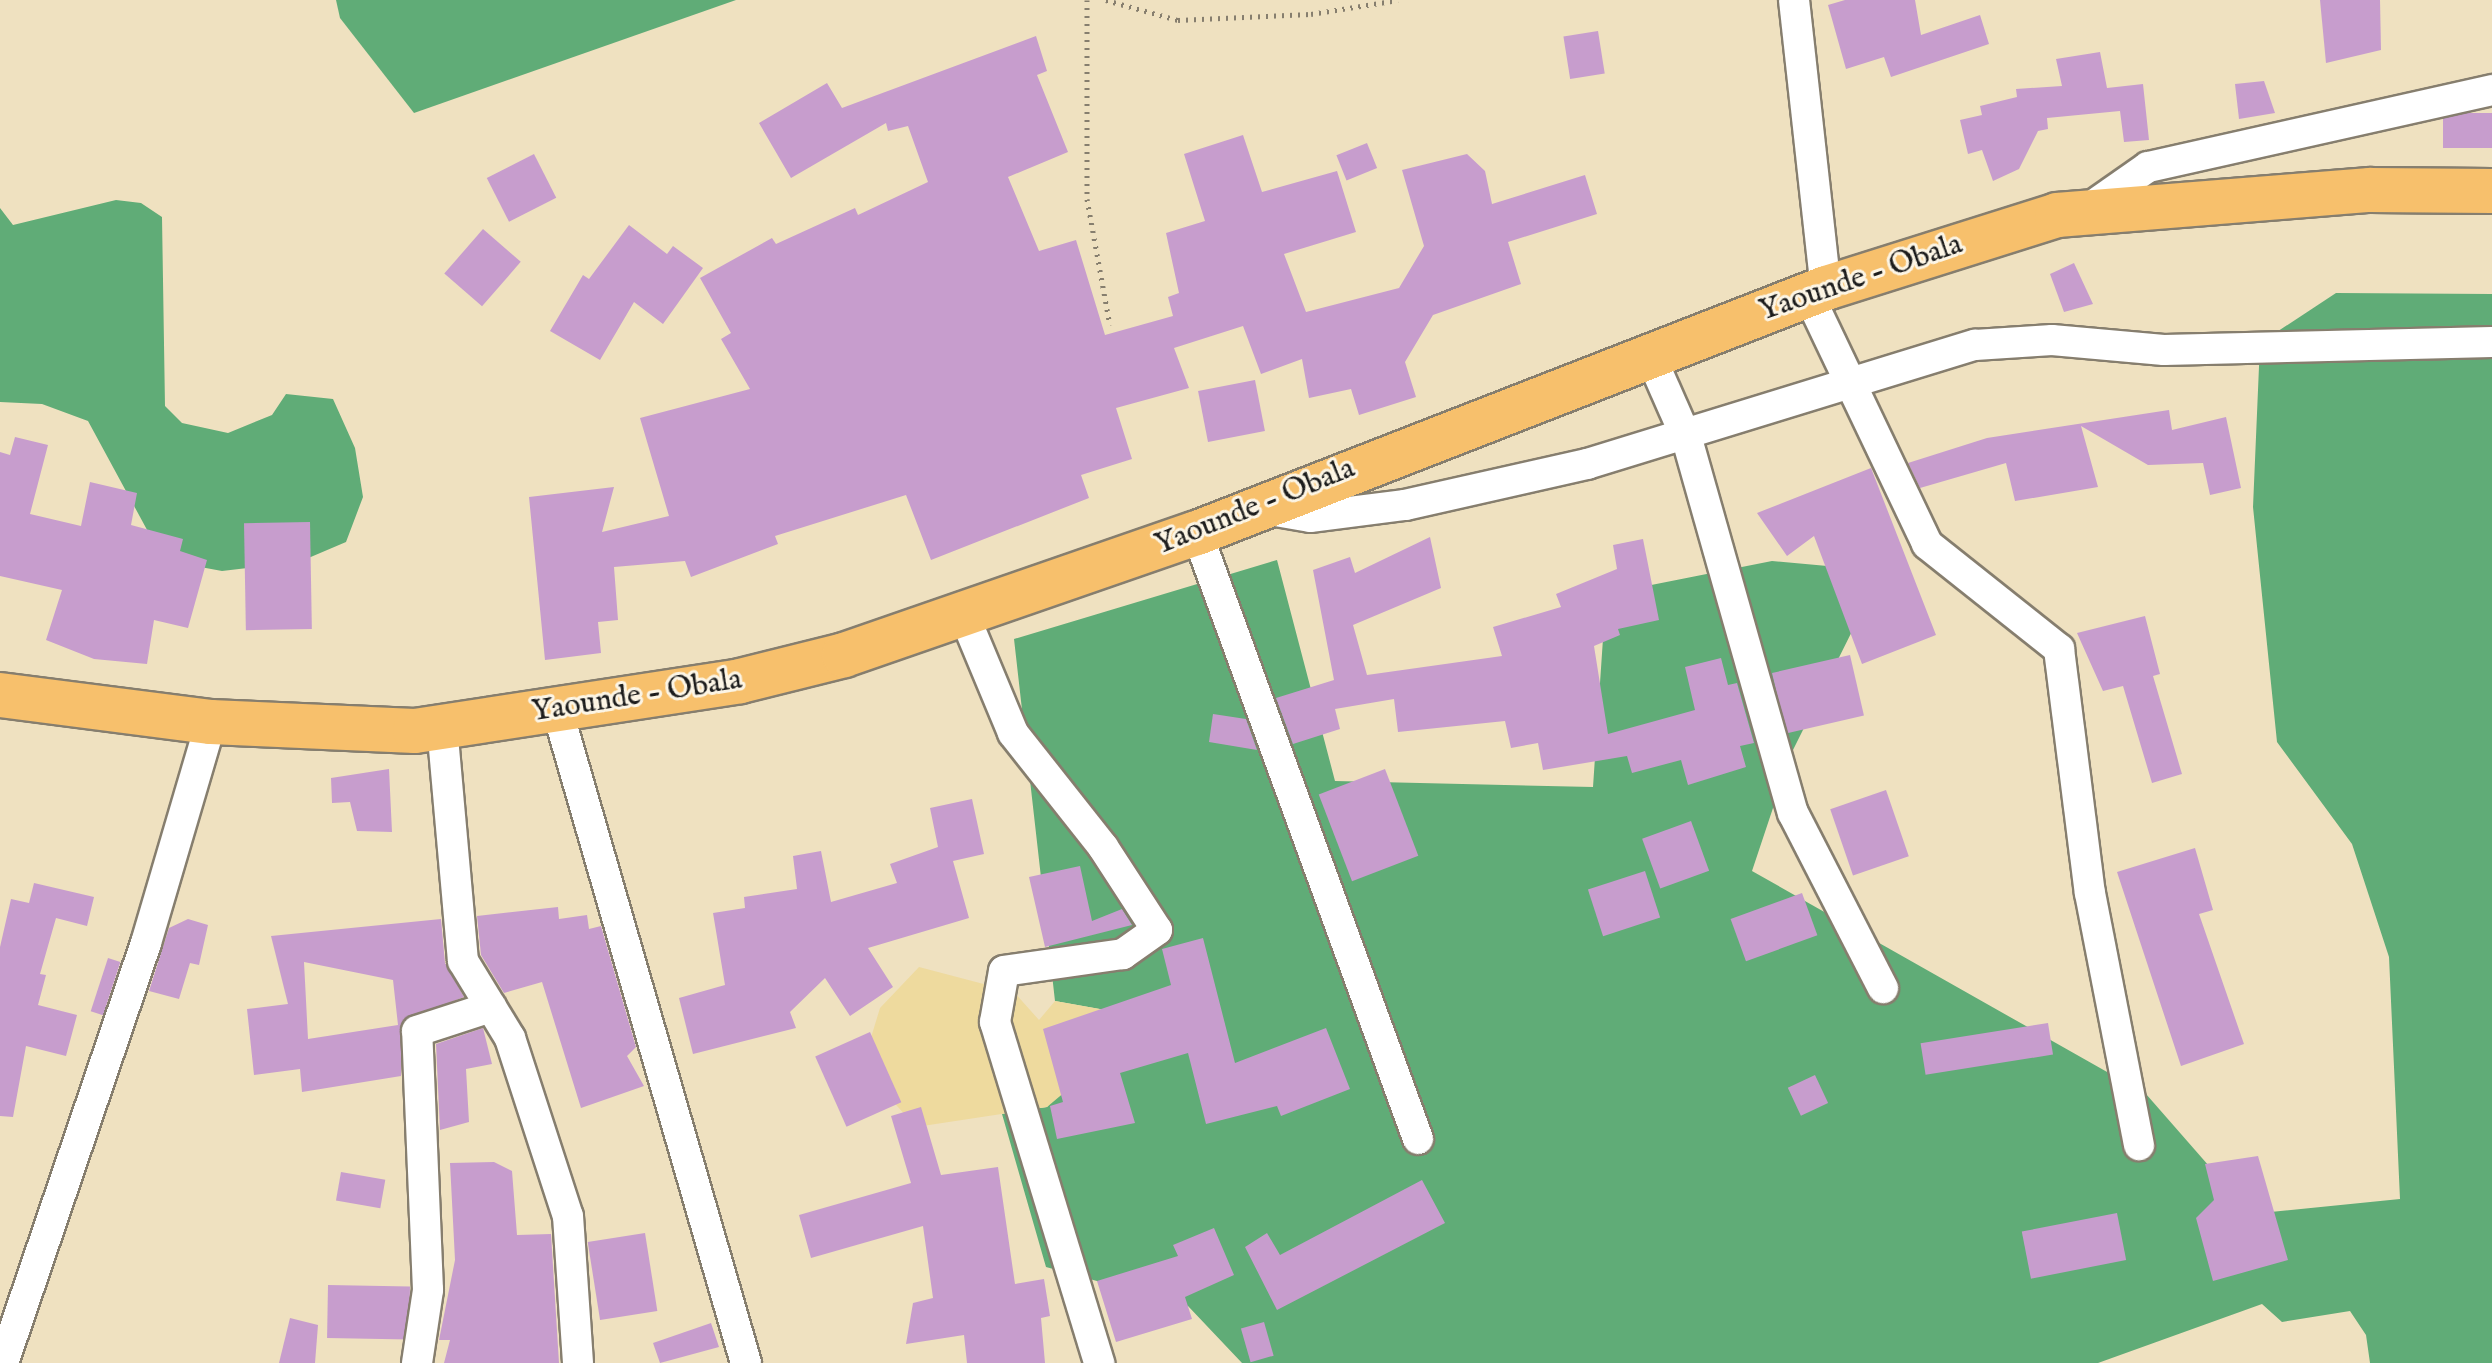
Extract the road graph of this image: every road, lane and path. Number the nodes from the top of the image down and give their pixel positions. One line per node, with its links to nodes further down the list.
1 (1087, 0): 9 (path)
2 (1106, 0): 3 (path)
3 (1398, 0)
4 (1794, 0): 8 (street)
5 (2492, 90): 7 (street)
6 (2492, 191): 7 (highway, Yaounde - Obala)
7 (2088, 209): 8 (highway, Yaounde - Obala)
8 (1817, 291): 11 (highway, Yaounde - Obala); 12 (street)
9 (1110, 325)
10 (2492, 342): 12 (street)
11 (1649, 353): 13 (street); 14 (highway, Yaounde - Obala)
12 (1851, 383): 13 (street); 24 (street)
13 (1687, 439): 14 (street); 21 (street)
14 (1250, 507): 15 (highway, Yaounde - Obala)
15 (1197, 533): 16 (highway, Yaounde - Obala); 23 (street)
16 (964, 615): 18 (highway, Yaounde - Obala); 29 (street)
17 (0, 695): 19 (highway, Yaounde - Obala)
18 (557, 709): 20 (highway, Yaounde - Obala); 28 (street)
19 (211, 722): 20 (highway, Yaounde - Obala); 25 (street)
20 (442, 726): 22 (street)
21 (1883, 988)
22 (491, 1007): 26 (street); 27 (street)
23 (1418, 1139)
24 (2139, 1145)
25 (3, 1363)
26 (417, 1363)
27 (578, 1363)
28 (746, 1363)
29 (1099, 1363)

